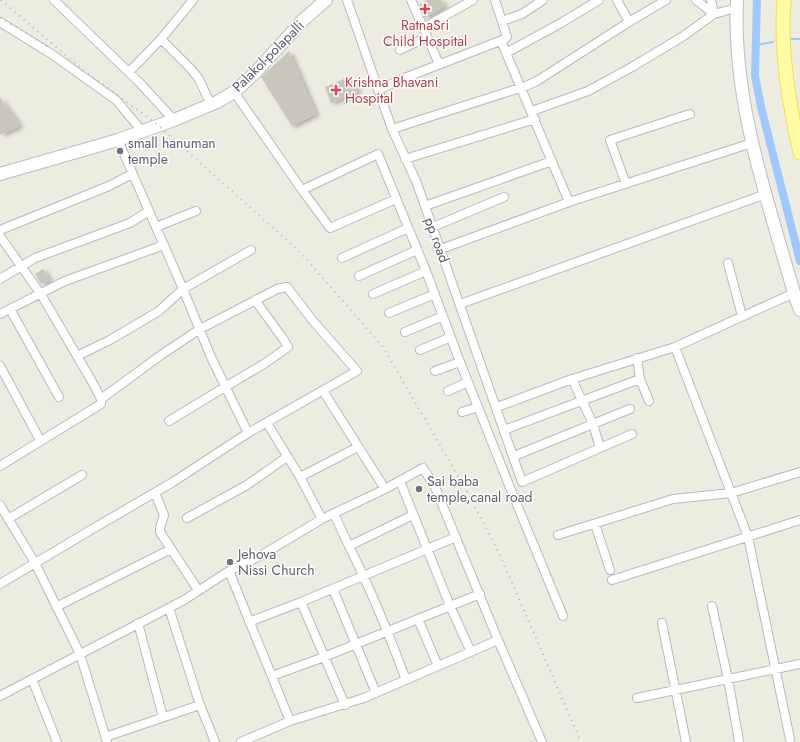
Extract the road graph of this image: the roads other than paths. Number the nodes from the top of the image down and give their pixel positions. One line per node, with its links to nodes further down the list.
1 (54, 0): 27 (street)
2 (193, 0): 22 (street)
3 (325, 0): 30 (street, Palakol-polapalli)
4 (347, 0): 29 (street, pp road)
5 (410, 0): 20 (street)
6 (473, 0): 20 (street)
7 (495, 0): 17 (street)
8 (543, 0): 17 (street)
9 (598, 0): 25 (street)
10 (617, 0): 19 (street)
11 (666, 0): 19 (street)
12 (696, 0): 16 (street)
13 (711, 0): 16 (street)
14 (784, 0): 39 (main road)
15 (736, 4): 16 (street); 38 (street)
16 (714, 14): 33 (street)
17 (502, 21): 23 (street)
18 (0, 22): 36 (street)
19 (629, 22): 28 (street)
20 (423, 28): 21 (street)
21 (427, 37): 24 (street); 26 (street)
22 (161, 39): 27 (street); 31 (street)
23 (501, 41): 25 (street); 26 (street)
24 (400, 50)
25 (506, 53): 28 (street)
26 (439, 64): 29 (street)
27 (129, 72): 34 (street)
28 (522, 87): 33 (street); 35 (street)
29 (378, 90): 35 (street, pp road)
30 (234, 92): 31 (street, Palakol-polapalli); 45 (street)
31 (211, 105): 34 (street, Palakol-polapalli)
32 (690, 114): 44 (street)
33 (533, 115): 40 (street); 41 (street)
34 (174, 120): 36 (street, Palakol-polapalli)
35 (392, 129): 40 (street, pp road)
36 (142, 131): 37 (street, Palakol-polapalli)
37 (118, 140): 42 (street, Palakol-polapalli); 43 (street)
38 (752, 143): 44 (street); 46 (street)
39 (800, 153)
40 (405, 159): 50 (street, pp road)
41 (552, 160): 49 (street); 50 (street)
42 (0, 174)
43 (132, 174): 51 (street); 56 (street)
44 (626, 184): 49 (street)
45 (302, 190): 48 (street); 48 (street)
46 (766, 194): 70 (street); 74 (street)
47 (504, 197): 54 (street)
48 (396, 200): 55 (street)
49 (569, 202): 59 (street)
50 (425, 206): 54 (street, pp road)
51 (149, 211): 53 (street); 64 (street)
52 (196, 211): 53 (street)
53 (156, 227): 58 (street)
54 (432, 227): 59 (street, pp road)
55 (408, 228): 61 (street); 62 (street)
56 (0, 230)
57 (0, 236): 64 (street)
58 (164, 245): 68 (street); 69 (street)
59 (441, 249): 74 (street, pp road)
60 (251, 250): 68 (street)
61 (417, 250): 65 (street); 66 (street)
62 (342, 258)
63 (728, 263): 80 (street)
64 (20, 266): 67 (street); 69 (street)
65 (426, 271): 71 (street); 72 (street)
66 (359, 276)
67 (0, 279)
68 (183, 289): 81 (street); 86 (street)
69 (40, 293): 75 (street); 86 (street)
70 (794, 293): 76 (street); 80 (street)
71 (373, 294)
72 (435, 294): 77 (street); 79 (street)
73 (255, 300): 81 (street); 94 (street); 95 (street)
74 (460, 304): 102 (street, pp road)
75 (10, 309): 78 (street); 97 (street)
76 (800, 310)
77 (389, 313)
78 (0, 314)
79 (443, 316): 82 (street); 83 (street)
80 (742, 316): 84 (street)
81 (200, 329): 94 (street); 98 (street)
82 (405, 332)
83 (450, 337): 85 (street); 88 (street)
84 (675, 347): 87 (street); 123 (street)
85 (420, 350)
86 (77, 356): 98 (street)
87 (637, 358): 91 (street); 92 (street)
88 (460, 362): 90 (street); 93 (street)
89 (0, 366): 111 (street)
90 (435, 370)
91 (572, 379): 99 (street); 102 (street)
92 (640, 379): 99 (street); 100 (street)
93 (468, 382): 96 (street); 101 (street)
94 (225, 387): 105 (street); 109 (street)
95 (323, 391): 106 (street); 112 (street)
96 (448, 391)
97 (60, 397)
98 (101, 399): 111 (street)
99 (583, 400): 107 (street); 108 (street)
100 (649, 401)
101 (478, 407): 104 (street); 153 (street)
102 (497, 407): 108 (street, pp road)
103 (630, 409): 107 (street)
104 (462, 412)
105 (169, 421)
106 (267, 423): 109 (street); 115 (street)
107 (593, 424): 113 (street); 114 (street)
108 (504, 430): 114 (street, pp road)
109 (248, 433): 122 (street)
110 (632, 434): 113 (street)
111 (40, 440): 116 (street)
112 (358, 447): 119 (street); 121 (street)
113 (600, 448): 114 (street, pp road)
114 (514, 456)
115 (287, 457): 119 (street); 127 (street)
116 (0, 466)
117 (800, 472): 123 (street)
118 (82, 475): 128 (street)
119 (300, 477): 129 (street)
120 (400, 481): 121 (street); 126 (street); 133 (street)
121 (385, 489): 125 (street)
122 (155, 493): 136 (street); 138 (street)
123 (731, 493): 131 (street); 134 (street)
124 (0, 505): 128 (street)
125 (334, 514): 129 (street); 135 (street)
126 (413, 515): 135 (street); 137 (street)
127 (187, 518)
128 (8, 519): 138 (street)
129 (322, 519): 140 (street)
130 (800, 520): 134 (street)
131 (595, 524): 132 (street); 139 (street)
132 (558, 535)
133 (456, 537): 137 (street); 147 (street)
134 (748, 537): 143 (street); 166 (street)
135 (349, 546): 142 (street)
136 (171, 548): 146 (street); 149 (street)
137 (427, 549): 142 (street); 150 (street)
138 (35, 563): 144 (street); 149 (street)
139 (610, 570)
140 (229, 571): 146 (street); 155 (street)
141 (0, 573): 144 (street)
142 (364, 576): 145 (street); 158 (street)
143 (612, 580)
144 (2, 582)
145 (333, 589): 148 (street); 160 (street)
146 (198, 590): 152 (street)
147 (480, 594): 150 (street); 159 (street)
148 (301, 602): 155 (street); 163 (street)
149 (56, 606): 162 (street)
150 (450, 606): 154 (street); 161 (street)
151 (712, 606): 169 (street)
152 (169, 608): 156 (street); 175 (street)
153 (563, 616)
154 (418, 619): 158 (street); 165 (street)
155 (249, 622): 167 (street)
156 (138, 623): 162 (street); 177 (street)
157 (662, 623): 171 (street)
158 (388, 632): 160 (street); 170 (street)
159 (498, 640): 161 (street); 185 (street)
160 (356, 644): 163 (street); 172 (street)
161 (471, 652): 165 (street)
162 (80, 654): 168 (street); 179 (street)
163 (324, 657): 167 (street); 176 (street)
164 (800, 664): 166 (street)
165 (438, 666): 170 (street)
166 (774, 669): 169 (street); 180 (street)
167 (272, 676): 178 (street)
168 (32, 679): 173 (street); 182 (street)
169 (728, 679): 171 (street); 181 (street)
170 (406, 680): 172 (street)
171 (676, 690): 174 (street); 186 (street)
172 (376, 693): 176 (street)
173 (0, 696)
174 (637, 698)
175 (200, 705): 177 (street); 183 (street)
176 (345, 705): 178 (street)
177 (163, 717): 179 (street)
178 (290, 720): 184 (street)
179 (106, 739)
180 (790, 739)
181 (739, 741)
182 (57, 742)
183 (215, 742)
184 (241, 742)
185 (542, 742)
186 (686, 742)

